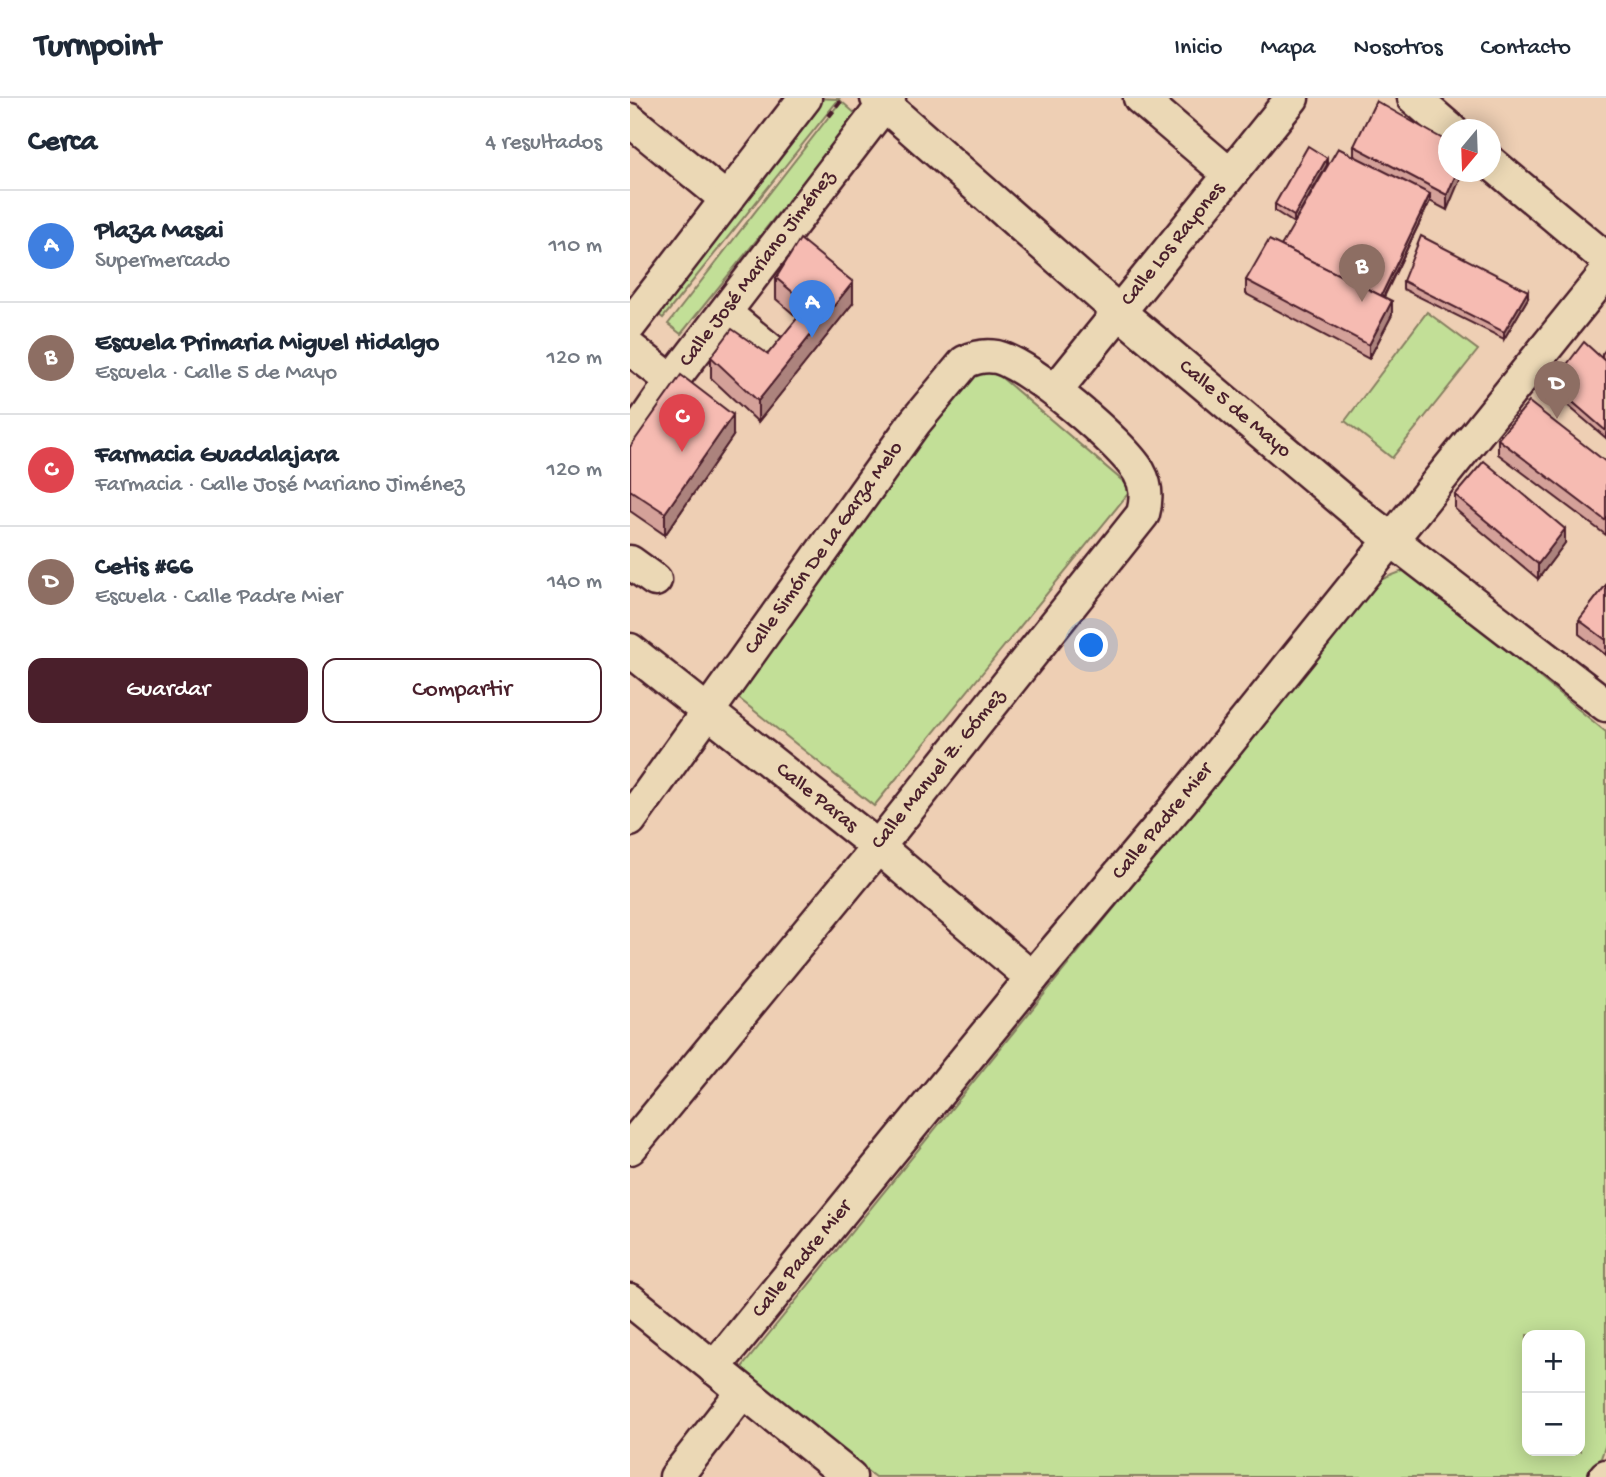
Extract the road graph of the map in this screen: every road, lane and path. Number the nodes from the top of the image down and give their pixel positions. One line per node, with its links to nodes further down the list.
1 (805, 98): 10 (street)
2 (1140, 98): 9 (street)
3 (1292, 98): 9 (street, Calle Los Rayones)
4 (1414, 98): 6 (street)
5 (883, 100): 13 (street, Calle 5 de Mayo); 14 (street, Calle José Mariano Jiménez)
6 (1438, 119)
7 (630, 120): 10 (street)
8 (1501, 171): 11 (street)
9 (1229, 174): 13 (street, Calle Los Rayones)
10 (726, 198): 15 (street)
11 (1606, 259)
12 (1606, 273): 21 (street, Calle Padre Mier)
13 (1118, 311): 19 (street, Calle Los Rayones); 21 (street, Calle 5 de Mayo)
14 (725, 313): 17 (street); 18 (street, Calle José Mariano Jiménez)
15 (630, 324)
16 (630, 348): 18 (street)
17 (781, 359)
18 (672, 381): 20 (street, Calle José Mariano Jiménez)
19 (1056, 390): 24 (street, Calle Simón De La Garza Melo); 26 (street, Calle Manuel Z. Gómez)
20 (630, 442)
21 (1389, 540): 23 (street, Calle 5 de Mayo); 27 (street, Calle Padre Mier)
22 (630, 650): 24 (street, Calle Paras)
23 (1606, 705)
24 (709, 711): 25 (street, Calle Simón De La Garza Melo); 26 (street, Calle Paras)
25 (630, 820)
26 (878, 847): 27 (street, Calle Paras); 28 (street, Calle Manuel Z. Gómez)
27 (1032, 978): 30 (street, Calle Padre Mier)
28 (630, 1148)
29 (630, 1300): 30 (street)
30 (714, 1368): 31 (street)
31 (743, 1391): 32 (street); 33 (street)
32 (676, 1477)
33 (850, 1477)

